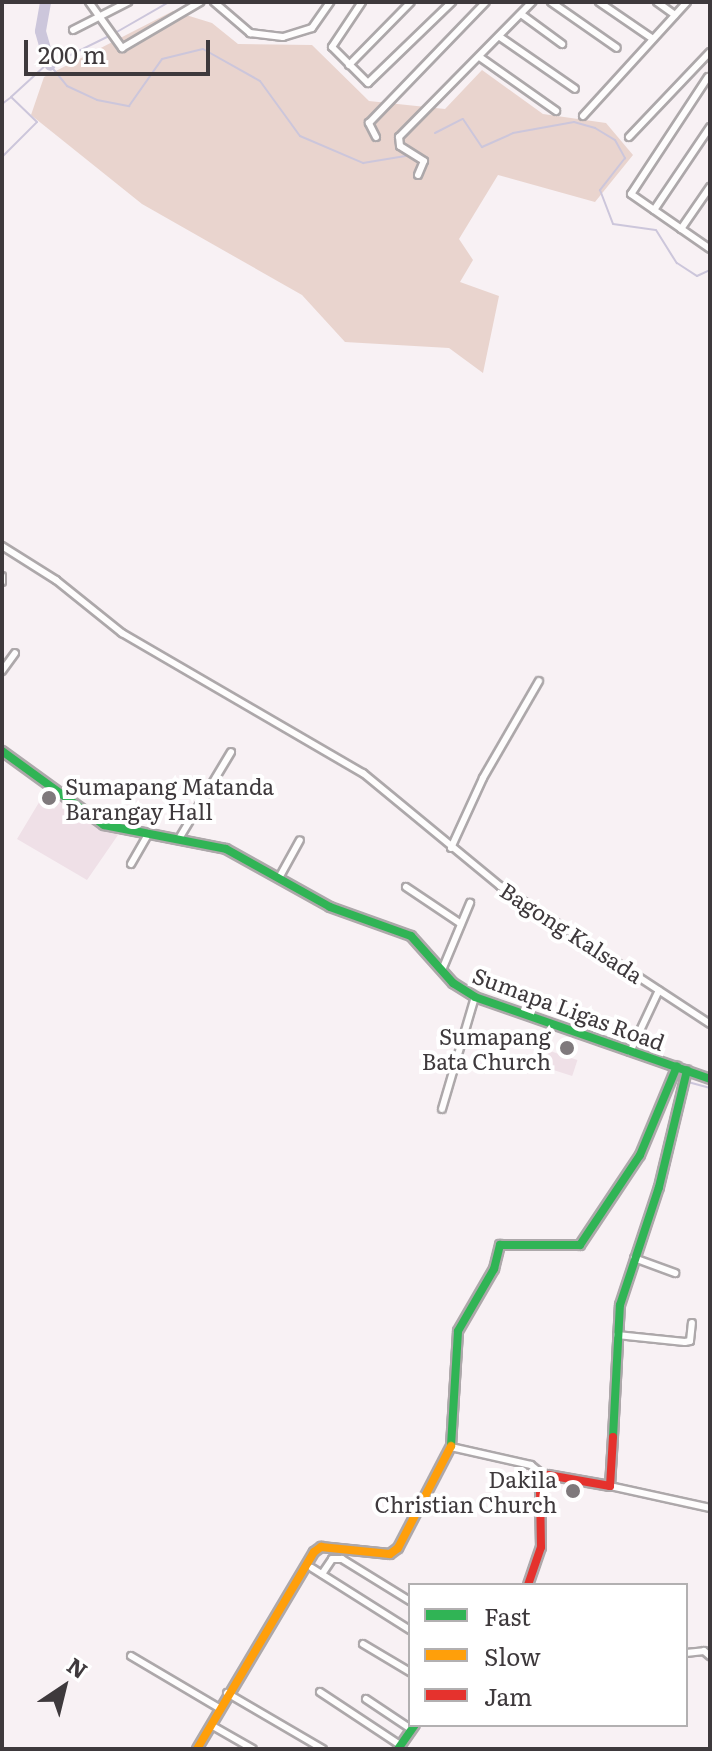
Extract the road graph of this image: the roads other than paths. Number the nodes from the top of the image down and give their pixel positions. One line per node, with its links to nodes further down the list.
1 (89, 2): 18 (street)
2 (128, 2): 18 (street)
3 (200, 2): 18 (street)
4 (214, 2): 14 (street)
5 (362, 2): 26 (street)
6 (396, 2): 15 (street)
7 (452, 2): 26 (street)
8 (486, 2): 33 (street)
9 (531, 2): 16 (street)
10 (551, 2): 23 (street)
11 (599, 2): 21 (street)
12 (657, 2): 17 (street)
13 (687, 2): 17 (street)
14 (328, 3)
15 (408, 5): 26 (street)
16 (521, 14): 20 (street); 22 (street)
17 (675, 15): 21 (street)
18 (99, 16): 19 (street)
19 (73, 30)
20 (500, 37): 25 (street); 29 (street)
21 (653, 39): 31 (street)
22 (562, 44)
23 (617, 48)
24 (710, 52): 27 (street)
25 (481, 58): 30 (street); 35 (street)
26 (349, 65)
27 (695, 68): 28 (street); 34 (street)
28 (709, 77): 37 (street)
29 (575, 89)
30 (556, 111)
31 (583, 116)
32 (710, 127): 37 (street)
33 (376, 137)
34 (629, 137)
35 (418, 175)
36 (710, 187): 38 (street)
37 (654, 210): 38 (street)
38 (681, 229): 40 (street)
39 (710, 235): 40 (street)
40 (707, 247)
41 (2, 546): 52 (street, Bagong Kalsada)
42 (2, 576): 43 (street)
43 (2, 582)
44 (15, 653): 45 (street)
45 (2, 671)
46 (539, 681): 52 (street)
47 (2, 751): 49 (street, Sumapa Ligas Road)
48 (231, 752): 50 (street)
49 (149, 833): 50 (street, Sumapa Ligas Road); 53 (street)
50 (180, 837): 54 (street, Sumapa Ligas Road)
51 (300, 840): 54 (street)
52 (451, 848): 59 (street, Bagong Kalsada)
53 (131, 864)
54 (279, 878): 58 (street, Sumapa Ligas Road)
55 (406, 887): 57 (street)
56 (470, 903): 57 (street)
57 (461, 924): 58 (street)
58 (442, 970): 60 (street, Sumapa Ligas Road)
59 (659, 990): 61 (street, Bagong Kalsada); 62 (street)
60 (475, 997): 62 (street, Sumapa Ligas Road); 66 (street)
61 (710, 1024)
62 (630, 1052): 63 (street, Sumapa Ligas Road)
63 (677, 1066): 64 (street, Sumapa Ligas Road); 71 (street)
64 (687, 1070): 65 (street, Sumapa Ligas Road); 67 (street)
65 (710, 1079)
66 (442, 1109)
67 (634, 1258): 68 (street); 70 (street)
68 (675, 1273)
69 (692, 1323): 70 (street)
70 (617, 1335): 73 (street)
71 (451, 1447): 72 (street); 86 (street)
72 (546, 1477): 73 (street); 77 (street)
73 (610, 1486): 74 (street)
74 (710, 1508)
75 (312, 1568): 76 (street)
76 (322, 1574): 78 (street); 79 (street)
77 (529, 1583)
78 (408, 1600)
79 (408, 1629)
80 (363, 1644): 84 (street)
81 (688, 1653): 83 (street)
82 (131, 1656): 88 (street)
83 (710, 1656)
84 (408, 1671)
85 (320, 1692): 92 (street)
86 (227, 1693): 88 (street); 95 (street)
87 (366, 1699): 89 (street)
88 (219, 1708): 90 (street)
89 (408, 1724)
90 (211, 1725): 93 (street); 94 (street)
91 (413, 1727): 92 (street)
92 (399, 1747)
93 (197, 1749)
94 (253, 1749)
95 (323, 1749)

